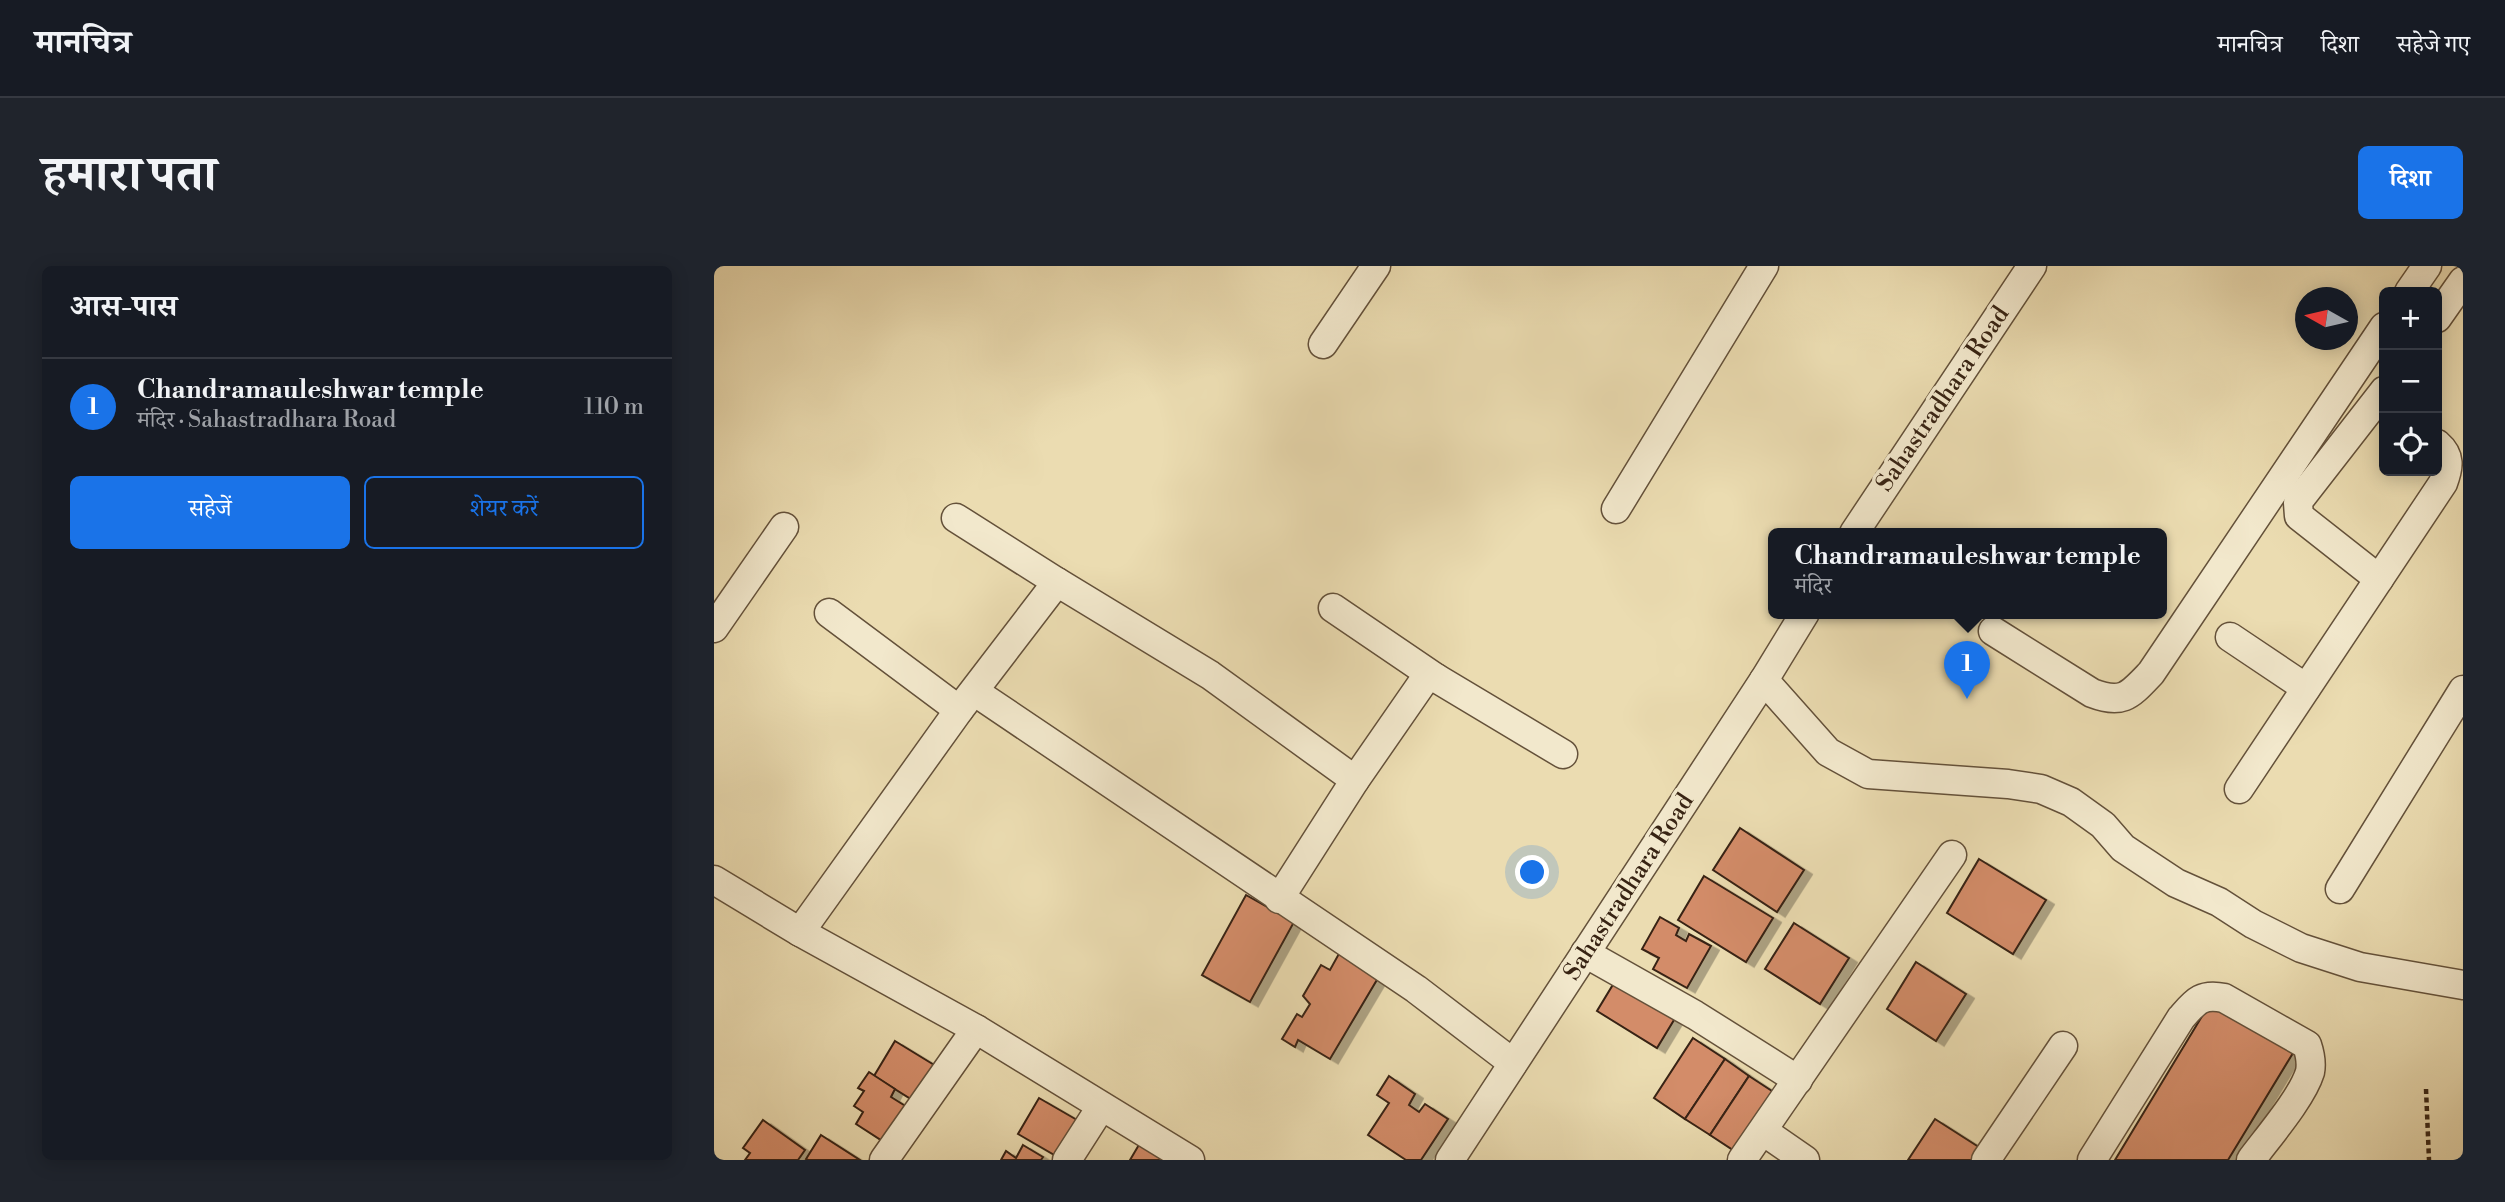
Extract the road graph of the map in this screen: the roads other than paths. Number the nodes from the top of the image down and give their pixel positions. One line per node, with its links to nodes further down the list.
1 (1376, 266): 9 (street)
2 (1764, 266): 12 (street)
3 (2032, 266): 15 (street, Sahastradhara Road)
4 (2427, 266): 6 (street)
5 (2463, 281): 7 (street)
6 (2412, 287)
7 (2442, 311)
8 (2379, 334): 22 (street)
9 (1323, 344)
10 (2379, 403): 16 (street)
11 (2442, 449): 16 (street)
12 (1616, 509)
13 (956, 519): 17 (street)
14 (783, 527): 21 (street)
15 (1857, 528)
16 (2379, 579): 26 (street)
17 (1057, 582): 28 (street); 30 (street)
18 (1333, 608): 24 (street)
19 (829, 613): 28 (street)
20 (1801, 619): 25 (street, Sahastradhara Road)
21 (714, 628)
22 (1993, 631)
23 (2230, 637): 26 (street)
24 (1436, 678): 29 (street); 30 (street)
25 (1764, 680): 37 (street, Sahastradhara Road); 38 (street)
26 (2306, 688): 31 (street)
27 (2463, 690): 34 (street)
28 (967, 701): 35 (street); 36 (street)
29 (1563, 754)
30 (1355, 780): 35 (street)
31 (2239, 789)
32 (1952, 855): 42 (street)
33 (714, 880): 36 (street)
34 (2340, 889)
35 (1279, 899): 41 (street)
36 (800, 932): 39 (street)
37 (1585, 953): 41 (street, Sahastradhara Road); 42 (street)
38 (2463, 985)
39 (976, 1029): 43 (street); 45 (street)
40 (2063, 1046): 51 (street)
41 (1513, 1063): 48 (street, Sahastradhara Road)
42 (1798, 1080): 44 (street)
43 (1101, 1107): 46 (street); 47 (street)
44 (1763, 1131): 49 (street); 50 (street)
45 (884, 1160)
46 (1067, 1160)
47 (1190, 1160)
48 (1450, 1160)
49 (1742, 1160)
50 (1805, 1160)
51 (1986, 1160)
52 (2092, 1160): 53 (street)
53 (2251, 1160)

